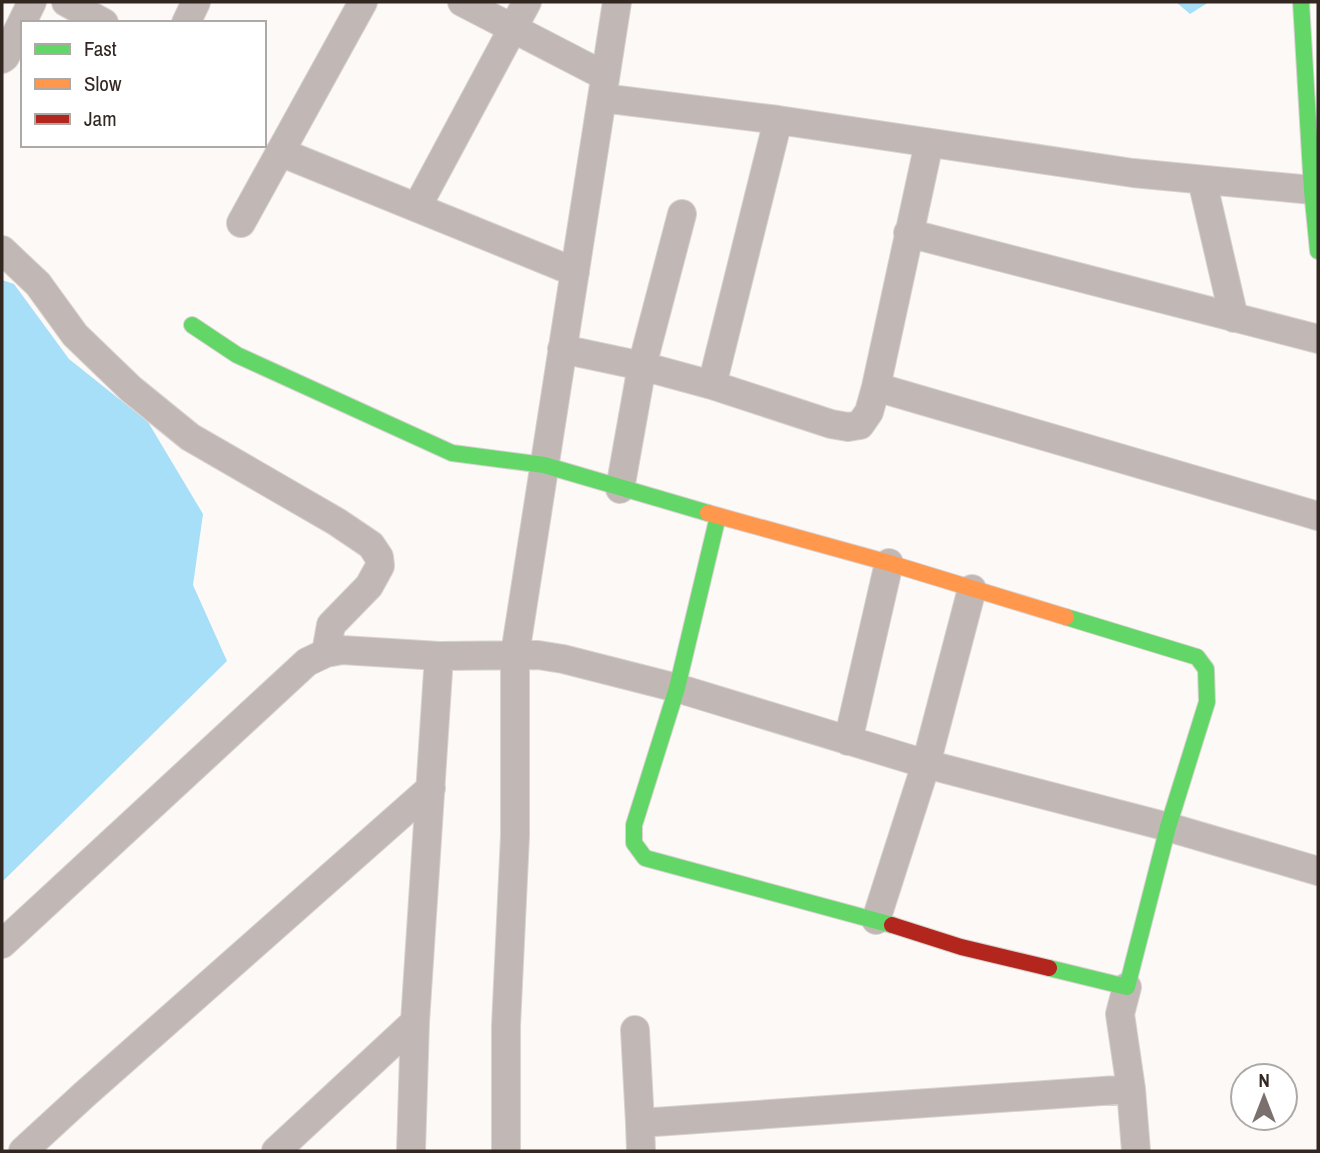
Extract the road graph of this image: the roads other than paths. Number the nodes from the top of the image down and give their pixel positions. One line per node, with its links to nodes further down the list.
1 (32, 2): 9 (street)
2 (66, 2): 10 (street)
3 (196, 2): 11 (street)
4 (363, 2): 18 (street)
5 (461, 2): 13 (street)
6 (527, 2): 13 (street)
7 (617, 2): 15 (street)
8 (1301, 2): 20 (street)
9 (23, 21)
10 (100, 21)
11 (187, 21)
12 (21, 24): 14 (street)
13 (512, 28): 15 (street); 21 (street)
14 (2, 59)
15 (603, 87): 16 (street); 27 (street)
16 (778, 120): 17 (street); 33 (street)
17 (929, 143): 19 (street); 24 (street)
18 (280, 152): 21 (street); 23 (street)
19 (1202, 180): 20 (street); 28 (street)
20 (1312, 190): 26 (street)
21 (416, 207): 27 (street)
22 (682, 214): 32 (street)
23 (241, 223)
24 (908, 233): 28 (street); 34 (street)
25 (2, 250): 41 (street)
26 (1318, 251)
27 (575, 272): 31 (street)
28 (1234, 318): 30 (street)
29 (191, 326): 35 (street)
30 (1318, 339)
31 (562, 349): 32 (street); 35 (street)
32 (642, 366): 33 (street); 36 (street)
33 (712, 385): 34 (street)
34 (876, 387): 38 (street)
35 (544, 465): 36 (street); 42 (street)
36 (620, 489): 37 (street)
37 (718, 516): 39 (street); 44 (street)
38 (1318, 516)
39 (889, 563): 40 (street); 45 (street)
40 (972, 589): 46 (street); 48 (street)
41 (326, 653): 43 (street); 51 (street)
42 (515, 654): 43 (street); 44 (street); 60 (street)
43 (439, 656): 47 (street)
44 (677, 688): 45 (street); 50 (street)
45 (848, 741): 46 (street)
46 (926, 764): 48 (street); 50 (street)
47 (430, 788): 53 (street); 57 (street)
48 (1168, 827): 49 (street); 52 (street)
49 (1318, 871)
50 (876, 920): 52 (street)
51 (2, 944)
52 (1127, 987): 55 (street)
53 (415, 1022): 58 (street); 59 (street)
54 (635, 1030): 56 (street)
55 (1131, 1090): 56 (street); 62 (street)
56 (640, 1123): 61 (street)
57 (23, 1151)
58 (276, 1151)
59 (411, 1151)
60 (506, 1151)
61 (640, 1151)
62 (1136, 1151)

